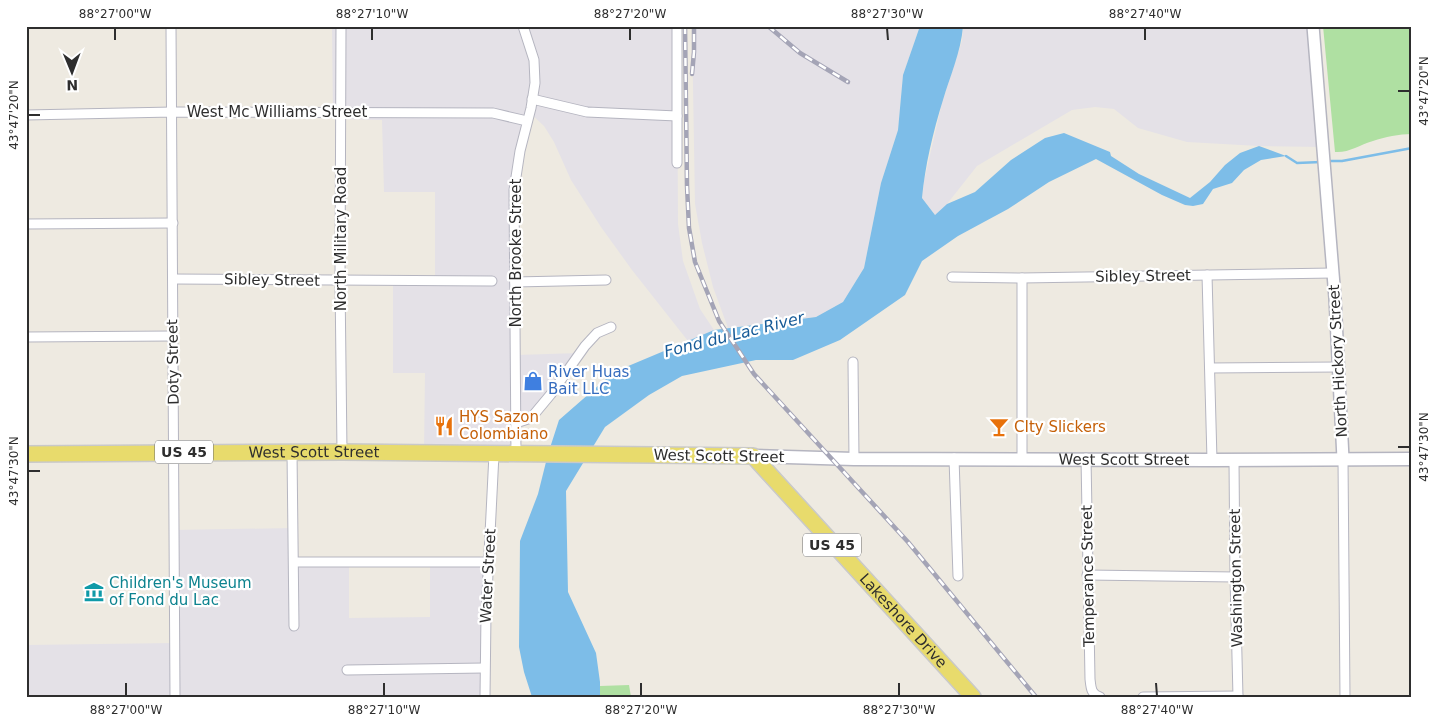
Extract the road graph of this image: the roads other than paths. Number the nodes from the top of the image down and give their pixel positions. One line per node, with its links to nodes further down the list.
1 (172, 26): 7 (street, Doty Street)
2 (341, 26): 8 (street, North Military Road)
3 (523, 26): 6 (street, North Brooke Street)
4 (677, 26): 10 (street)
5 (1313, 26): 15 (street, North Hickory Street)
6 (532, 99): 10 (street); 11 (street, North Brooke Street)
7 (173, 112): 8 (street, West Mc Williams Street); 9 (street, West Mc Williams Street); 13 (street, Doty Street)
8 (341, 113): 11 (street, West Mc Williams Street); 21 (street, North Military Road)
9 (26, 115)
10 (677, 116): 12 (street)
11 (527, 121): 23 (street, North Brooke Street)
12 (677, 164)
13 (173, 223): 14 (street); 19 (street, Doty Street)
14 (26, 224)
15 (1333, 272): 16 (street, Sibley Street); 28 (street, North Hickory Street)
16 (1207, 275): 18 (street, Sibley Street); 29 (street)
17 (952, 277): 18 (street, Sibley Street)
18 (1022, 278): 41 (street)
19 (173, 279): 21 (street, Sibley Street); 25 (street, Doty Street)
20 (606, 280): 23 (street)
21 (340, 281): 22 (street, Sibley Street); 33 (street, North Military Road)
22 (492, 281)
23 (515, 282): 30 (street, North Brooke Street)
24 (611, 327): 30 (street)
25 (173, 336): 26 (street); 31 (street, Doty Street)
26 (26, 337)
27 (853, 362): 38 (street)
28 (1339, 367): 29 (street); 45 (street, North Hickory Street)
29 (1210, 368): 43 (street)
30 (516, 423): 36 (street, North Brooke Street)
31 (174, 452): 32 (main road, West Scott Street / US 45); 34 (main road, West Scott Street / US 45); 55 (street, Doty Street)
32 (292, 452): 33 (main road, West Scott Street / US 45); 46 (street)
33 (342, 452): 35 (main road, West Scott Street / US 45)
34 (26, 454)
35 (494, 454): 36 (main road, West Scott Street / US 45); 47 (street, Water Street)
36 (516, 455): 37 (main road, West Scott Street / US 45)
37 (753, 456): 38 (main road, West Scott Street); 57 (main road, Lakeshore Drive / US 45)
38 (854, 458): 39 (main road, West Scott Street)
39 (954, 458): 41 (main road, West Scott Street); 48 (street)
40 (1086, 458): 41 (main road, West Scott Street); 43 (main road, West Scott Street); 49 (street, Temperance Street)
41 (1022, 459)
42 (1412, 459): 45 (main road, West Scott Street)
43 (1212, 460): 44 (main road, West Scott Street)
44 (1234, 460): 45 (main road, West Scott Street); 50 (street, Washington Street)
45 (1343, 460): 60 (street, North Hickory Street)
46 (294, 562): 47 (street); 51 (street)
47 (488, 562): 52 (street, Water Street)
48 (958, 576)
49 (1087, 576): 50 (street); 54 (street, Temperance Street)
50 (1235, 577): 59 (street, Washington Street)
51 (294, 626)
52 (484, 668): 53 (street); 56 (street, Water Street)
53 (347, 670)
54 (1097, 695)
55 (175, 697)
56 (485, 697)
57 (973, 697)
58 (1143, 697): 59 (street)
59 (1238, 697)
60 (1345, 697)

